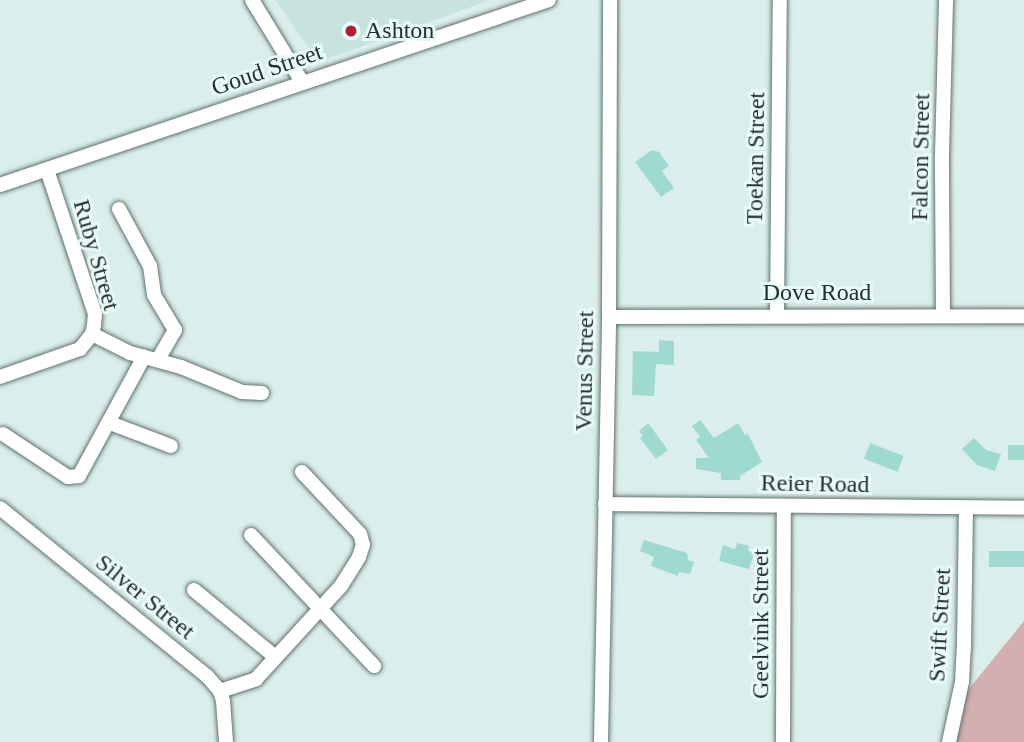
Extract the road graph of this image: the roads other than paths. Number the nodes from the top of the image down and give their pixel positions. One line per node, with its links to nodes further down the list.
1 (252, 0): 6 (street)
2 (549, 0): 6 (street, Goud Street)
3 (610, 0): 13 (street, Venus Street)
4 (780, 0): 11 (street, Toekan Street)
5 (946, 0): 10 (street, Falcon Street)
6 (302, 82): 7 (street, Goud Street)
7 (47, 170): 8 (street, Goud Street); 14 (street, Ruby Street)
8 (0, 185)
9 (119, 209): 15 (street)
10 (943, 315): 11 (street, Dove Road); 12 (street, Dove Road)
11 (777, 316): 13 (street, Dove Road)
12 (1024, 316)
13 (609, 317): 22 (street, Venus Street)
14 (92, 334): 15 (street); 16 (street, Ruby Street)
15 (151, 358): 17 (street); 18 (street)
16 (0, 377)
17 (262, 393)
18 (110, 423): 19 (street); 20 (street)
19 (3, 434)
20 (171, 446)
21 (302, 472): 29 (street)
22 (605, 504): 23 (street, Reier Road); 34 (street, Venus Street)
23 (784, 507): 26 (street, Reier Road); 35 (street, Geelvink Street)
24 (0, 508): 32 (street, Silver Street)
25 (1024, 508): 26 (street, Reier Road)
26 (966, 509): 36 (street, Swift Street)
27 (251, 535): 29 (street)
28 (194, 590): 30 (street)
29 (320, 608): 30 (street); 31 (street)
30 (274, 656): 32 (street)
31 (374, 666)
32 (219, 691): 33 (street)
33 (226, 742)
34 (601, 742)
35 (783, 742)
36 (948, 742)

